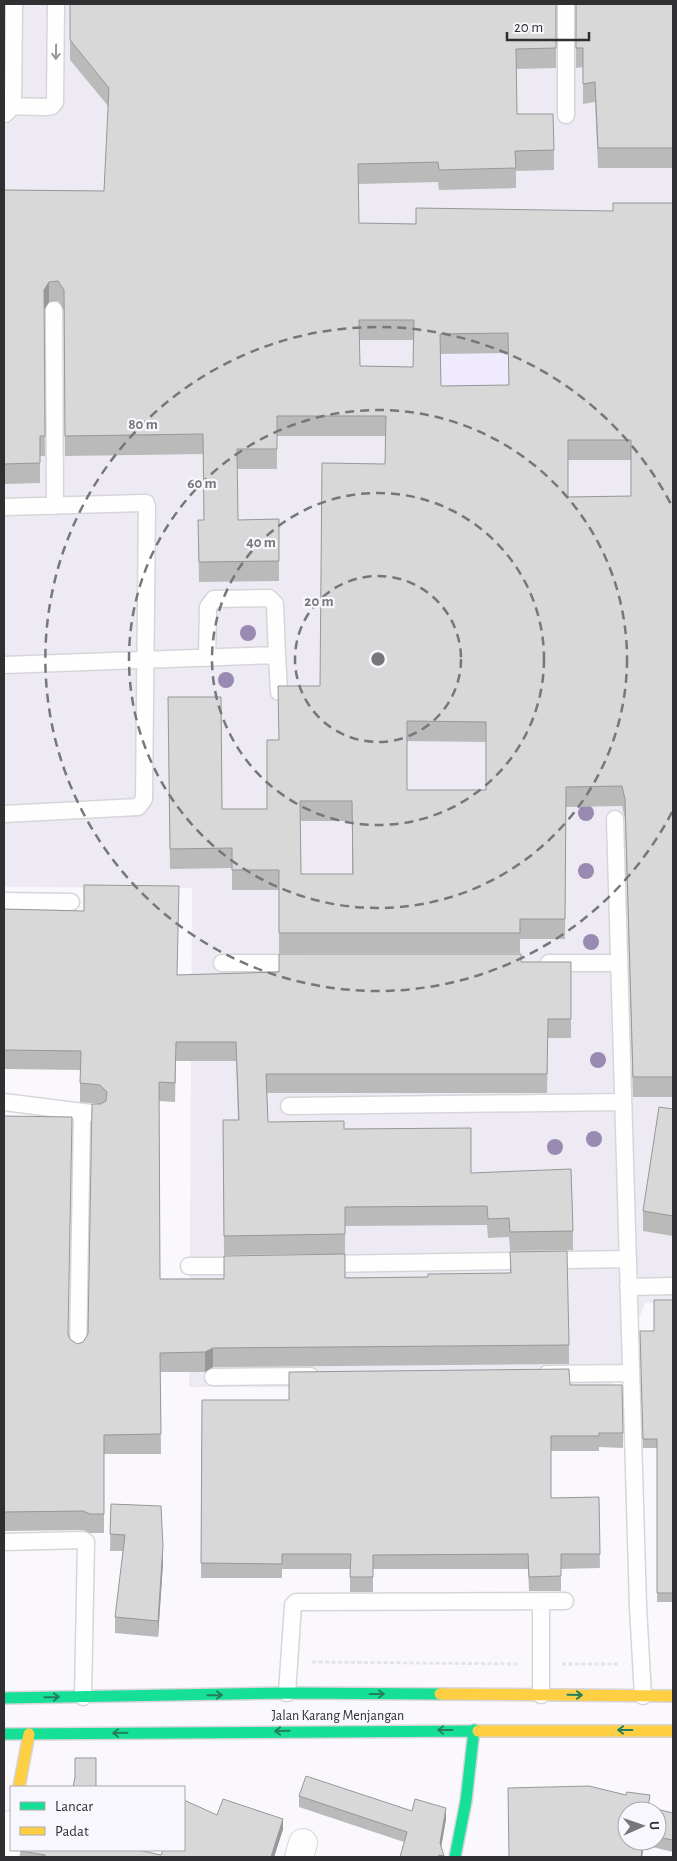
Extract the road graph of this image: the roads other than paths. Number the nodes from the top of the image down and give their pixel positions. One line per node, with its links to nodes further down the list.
1 (14, 4): 4 (lane)
2 (56, 4): 4 (lane, one-way to 4)
3 (566, 4): 5 (lane)
4 (7, 109)
5 (566, 115)
6 (54, 310): 7 (lane)
7 (54, 506): 8 (lane); 11 (lane)
8 (4, 507)
9 (277, 654): 10 (lane); 10 (lane); 13 (lane)
10 (207, 658): 11 (lane)
11 (146, 660): 12 (lane); 14 (lane)
12 (4, 665)
13 (278, 692)
14 (4, 814)
15 (615, 819): 21 (lane)
16 (4, 901): 17 (lane)
17 (71, 902)
18 (222, 963): 19 (lane)
19 (311, 963)
20 (530, 963): 21 (lane)
21 (619, 963): 23 (lane)
22 (4, 1102): 31 (lane)
23 (623, 1102): 24 (lane); 25 (lane)
24 (289, 1106)
25 (628, 1259): 26 (lane); 30 (lane)
26 (309, 1264)
27 (259, 1265): 28 (lane)
28 (189, 1266)
29 (673, 1286): 30 (lane)
30 (628, 1287): 32 (lane)
31 (78, 1353)
32 (631, 1373): 33 (lane); 44 (lane)
33 (533, 1374)
34 (212, 1376): 35 (lane)
35 (329, 1376)
36 (4, 1542): 42 (lane)
37 (541, 1601): 38 (lane); 39 (lane); 40 (lane)
38 (565, 1601)
39 (287, 1693): 40 (main road, Jalan Karang Menjangan, one-way to 40); 42 (main road, Jalan Karang Menjangan, one-way to 39)
40 (541, 1694): 44 (main road, Jalan Karang Menjangan, one-way to 44)
41 (673, 1696): 44 (main road, Jalan Karang Menjangan)
42 (83, 1697): 43 (main road, Jalan Karang Menjangan, one-way to 42)
43 (4, 1698)
44 (643, 1700)
45 (474, 1730): 46 (main road, Jalan Karang Menjangan, one-way to 45); 48 (main road, Jalan Karang Menjangan, one-way to 48); 52 (main road)
46 (673, 1732)
47 (4, 1734): 48 (main road, Jalan Karang Menjangan)
48 (29, 1734): 49 (main road)
49 (19, 1786)
50 (10, 1830): 51 (street)
51 (5, 1857)
52 (456, 1857)

